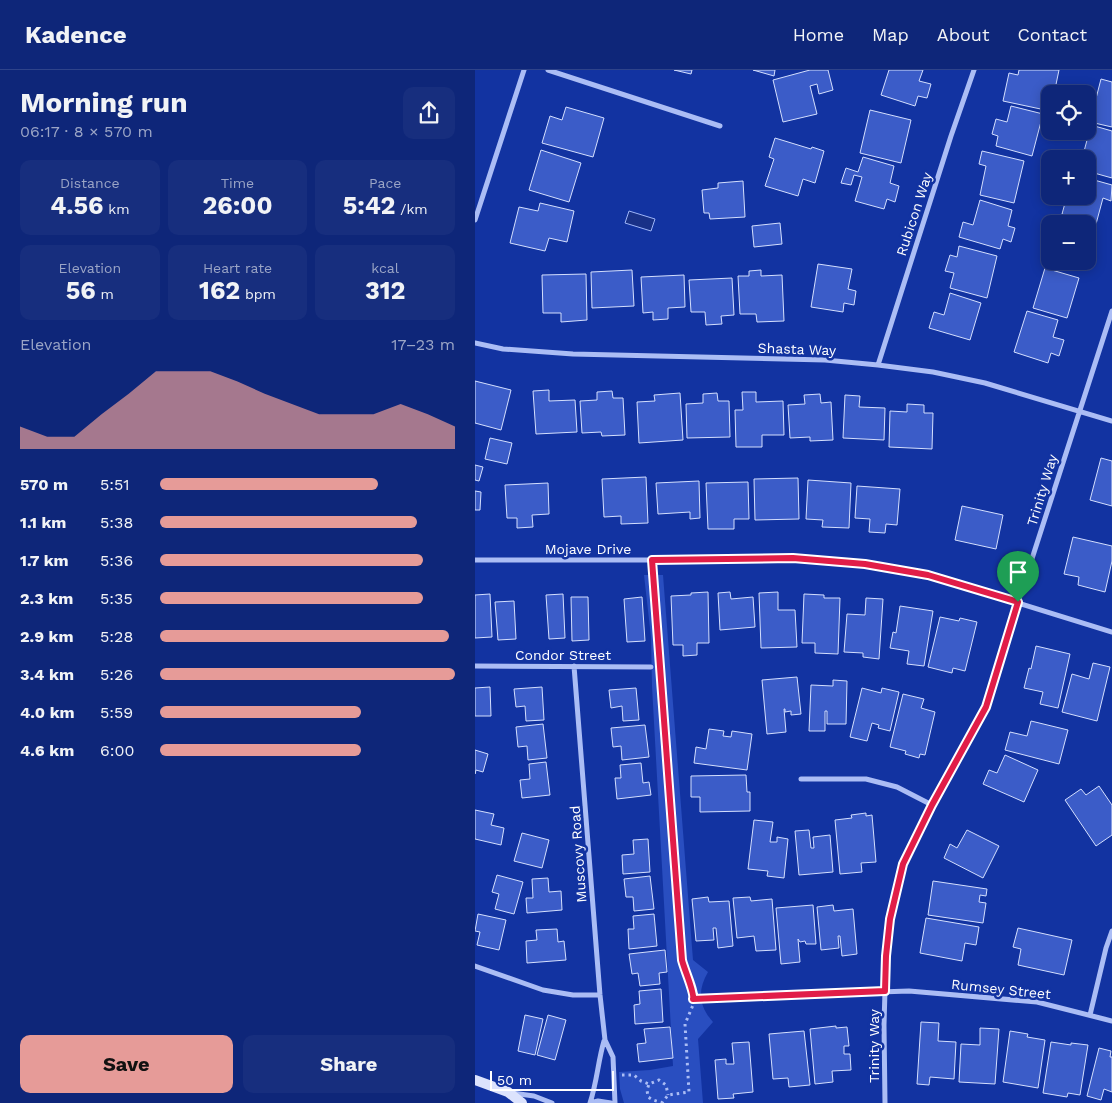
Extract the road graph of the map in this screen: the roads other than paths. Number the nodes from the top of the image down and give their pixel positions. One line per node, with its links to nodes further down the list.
1 (524, 70): 5 (street)
2 (548, 70): 4 (street)
3 (974, 70): 8 (street, Rubicon Way)
4 (720, 126)
5 (475, 220)
6 (1112, 311): 9 (street, Trinity Way)
7 (475, 343): 8 (street, Shasta Way)
8 (878, 365): 9 (street, Shasta Way)
9 (1079, 410): 10 (street, Shasta Way); 12 (street, Trinity Way)
10 (1112, 421)
11 (475, 560): 12 (street, Mojave Drive)
12 (1018, 602): 13 (street, Mojave Drive); 18 (street, Trinity Way)
13 (1112, 632)
14 (475, 666): 15 (street, Condor Street)
15 (574, 666): 16 (street, Condor Street); 22 (street, Muscovy Road)
16 (651, 666)
17 (801, 779): 18 (street)
18 (932, 805): 21 (street, Trinity Way)
19 (1112, 930): 24 (street)
20 (475, 966): 22 (street)
21 (885, 991): 23 (street, Rumsey Street); 24 (street, Rumsey Street); 33 (street, Trinity Way)
22 (600, 995): 26 (street, Muscovy Road)
23 (735, 997)
24 (1089, 1015): 25 (street, Rumsey Street)
25 (1112, 1021)
26 (605, 1040): 31 (street, Muscovy Road); 32 (street, Muscovy Road)
27 (475, 1080): 28 (street)
28 (508, 1092): 29 (street); 30 (street)
29 (522, 1103)
30 (552, 1103)
31 (590, 1103): 32 (street)
32 (613, 1103)
33 (885, 1103)

